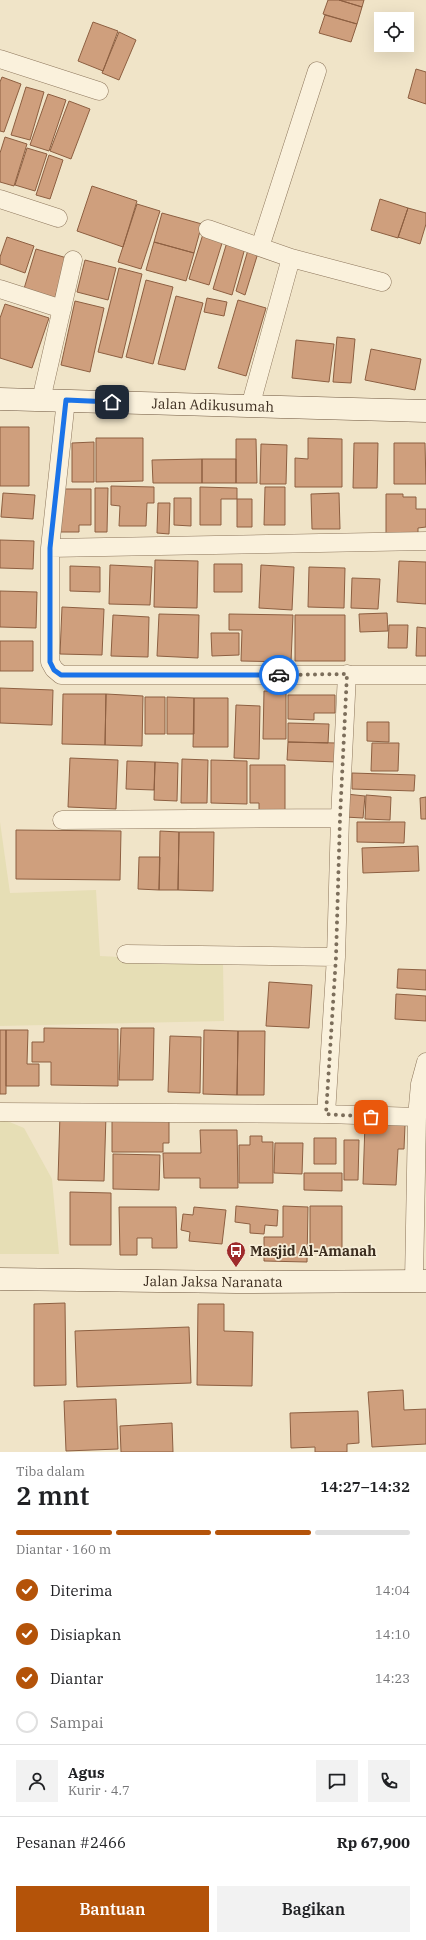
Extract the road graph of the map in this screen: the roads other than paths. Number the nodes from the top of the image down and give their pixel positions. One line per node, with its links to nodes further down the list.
1 (0, 59): 3 (street)
2 (318, 71): 7 (street)
3 (99, 91)
4 (0, 199): 5 (street)
5 (58, 218)
6 (208, 229): 7 (street)
7 (260, 247): 8 (street)
8 (291, 258): 10 (street); 16 (street)
9 (73, 260): 12 (street)
10 (382, 282)
11 (0, 289): 12 (street)
12 (62, 309): 14 (street)
13 (0, 399): 14 (main road, Jalan Adikusumah)
14 (40, 400): 15 (main road, Jalan Adikusumah)
15 (66, 400): 16 (main road, Jalan Adikusumah); 19 (street)
16 (250, 407): 17 (main road, Jalan Adikusumah)
17 (426, 412)
18 (426, 541): 19 (street)
19 (50, 548): 20 (street)
20 (347, 674): 21 (street); 22 (street)
21 (426, 675)
22 (340, 818): 23 (street); 25 (street)
23 (62, 820)
24 (126, 954): 25 (street)
25 (336, 957): 28 (street)
26 (426, 1062): 29 (street)
27 (0, 1112): 28 (street)
28 (326, 1114): 29 (street)
29 (417, 1117): 31 (street)
30 (0, 1279): 31 (main road, Jalan Jaksa Naranata)
31 (420, 1281)

